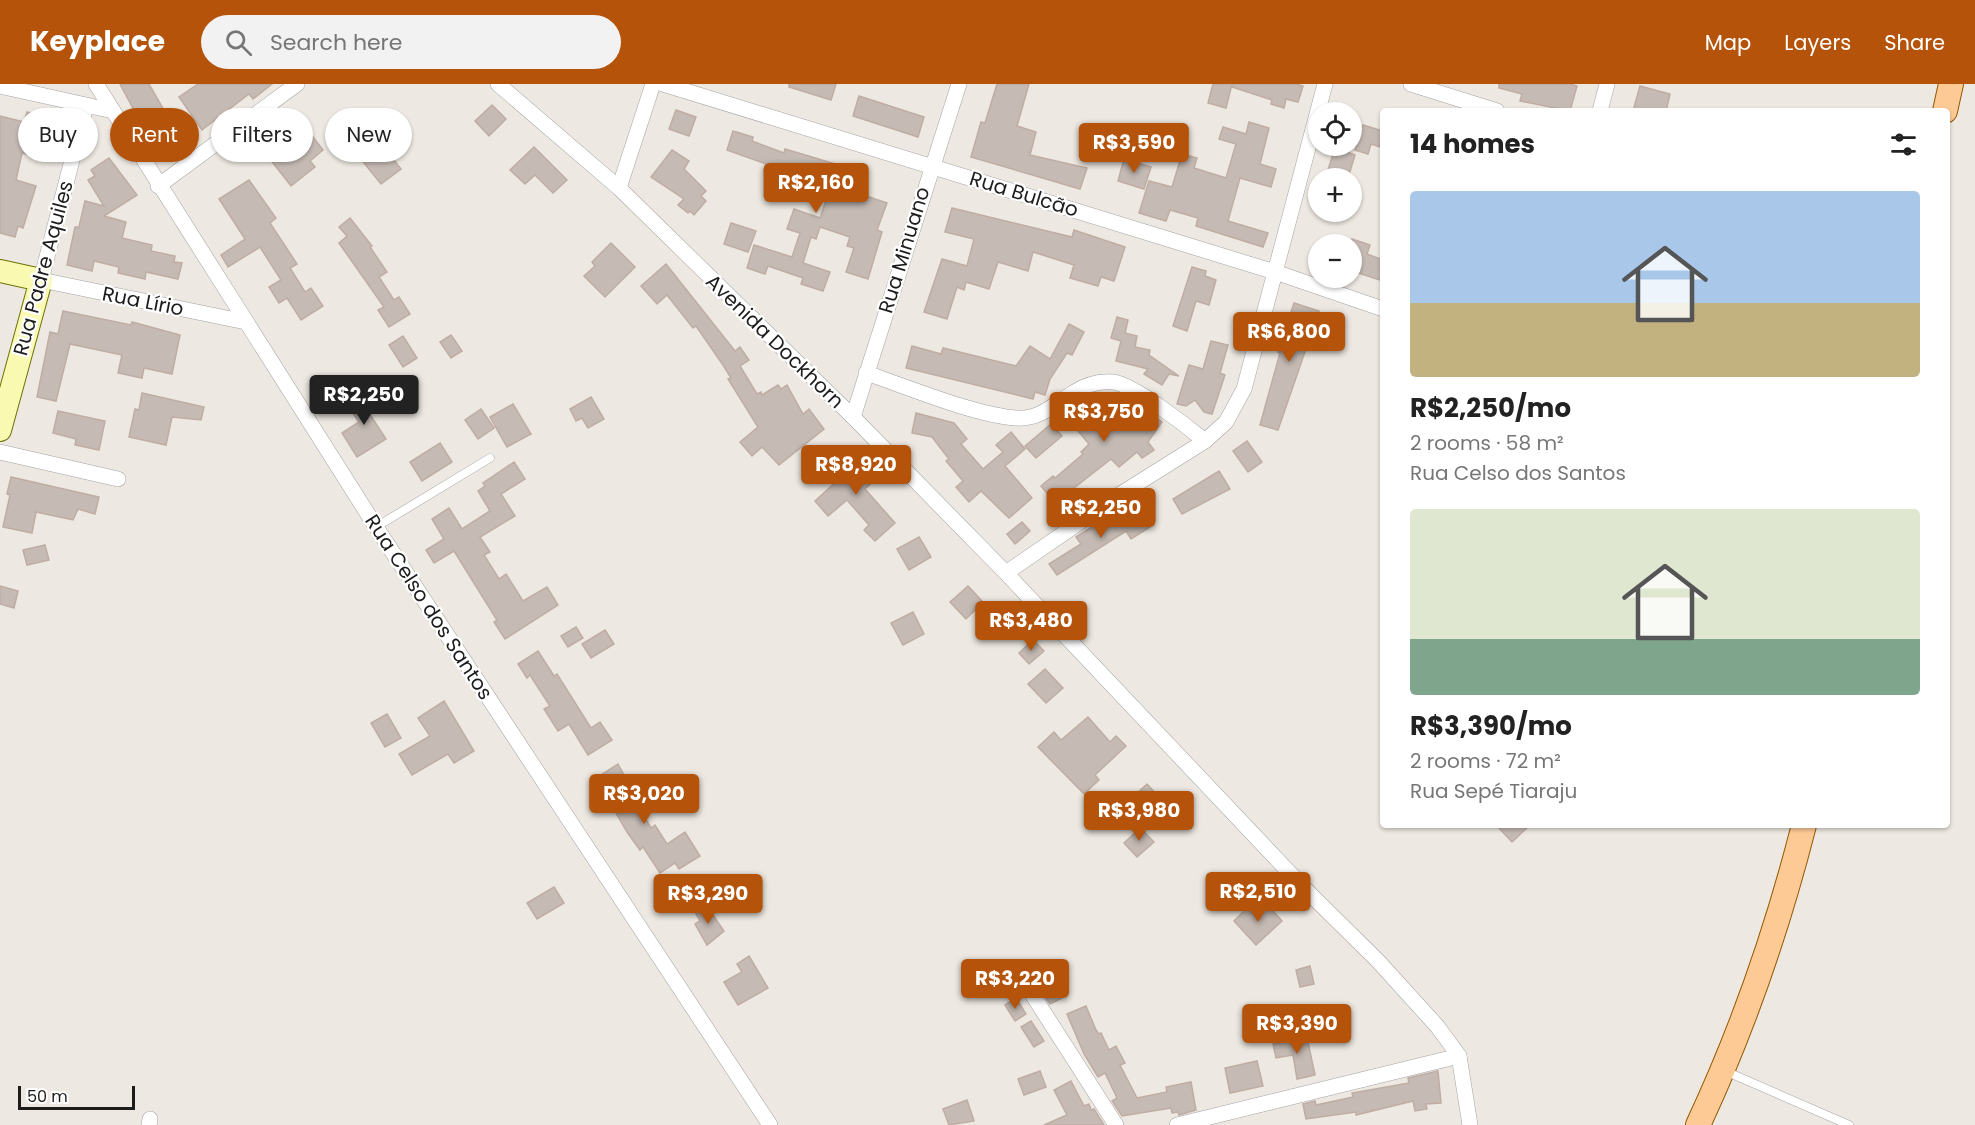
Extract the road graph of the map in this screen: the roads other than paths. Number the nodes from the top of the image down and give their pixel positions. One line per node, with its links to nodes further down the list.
1 (96, 84): 13 (street, Rua Celso dos Santos)
2 (297, 84): 20 (street)
3 (498, 84): 21 (street, Avenida Dockhorn)
4 (653, 84): 21 (street)
5 (663, 84): 19 (street, Rua Bulcão)
6 (959, 84): 19 (street, Rua Minuano)
7 (1325, 84): 23 (street)
8 (1411, 84): 14 (street)
9 (1607, 84): 15 (street)
10 (1951, 84): 16 (main road)
11 (0, 86): 12 (street)
12 (86, 106): 17 (street); 24 (street, Rua Padre Aquiles)
13 (111, 108)
14 (1487, 108)
15 (1601, 108)
16 (1946, 108)
17 (110, 110)
18 (144, 162): 20 (street, Rua Celso dos Santos)
19 (931, 165): 23 (street, Rua Bulcão); 27 (street, Rua Minuano)
20 (158, 186): 26 (street, Rua Celso dos Santos)
21 (619, 188): 28 (street, Avenida Dockhorn)
22 (0, 271): 24 (street)
23 (1275, 272): 25 (street, Rua Bulcão); 30 (street)
24 (40, 280): 26 (street, Rua Lírio); 29 (street, Rua Padre Aquiles)
25 (1380, 308)
26 (246, 322): 34 (street, Rua Celso dos Santos)
27 (866, 373): 28 (street, Rua Minuano); 30 (street)
28 (853, 417): 35 (street, Avenida Dockhorn)
29 (0, 430)
30 (1205, 441): 35 (street)
31 (0, 452): 33 (street)
32 (490, 458): 34 (lane)
33 (118, 479)
34 (376, 527): 40 (street, Rua Celso dos Santos)
35 (1006, 573): 38 (street, Avenida Dockhorn)
36 (1803, 828): 39 (main road)
37 (1032, 994): 41 (street)
38 (1459, 1056): 42 (street); 43 (street)
39 (1724, 1071): 44 (main road); 45 (lane)
40 (770, 1125)
41 (1116, 1125)
42 (1177, 1125)
43 (1470, 1125)
44 (1698, 1125)
45 (1849, 1125)

